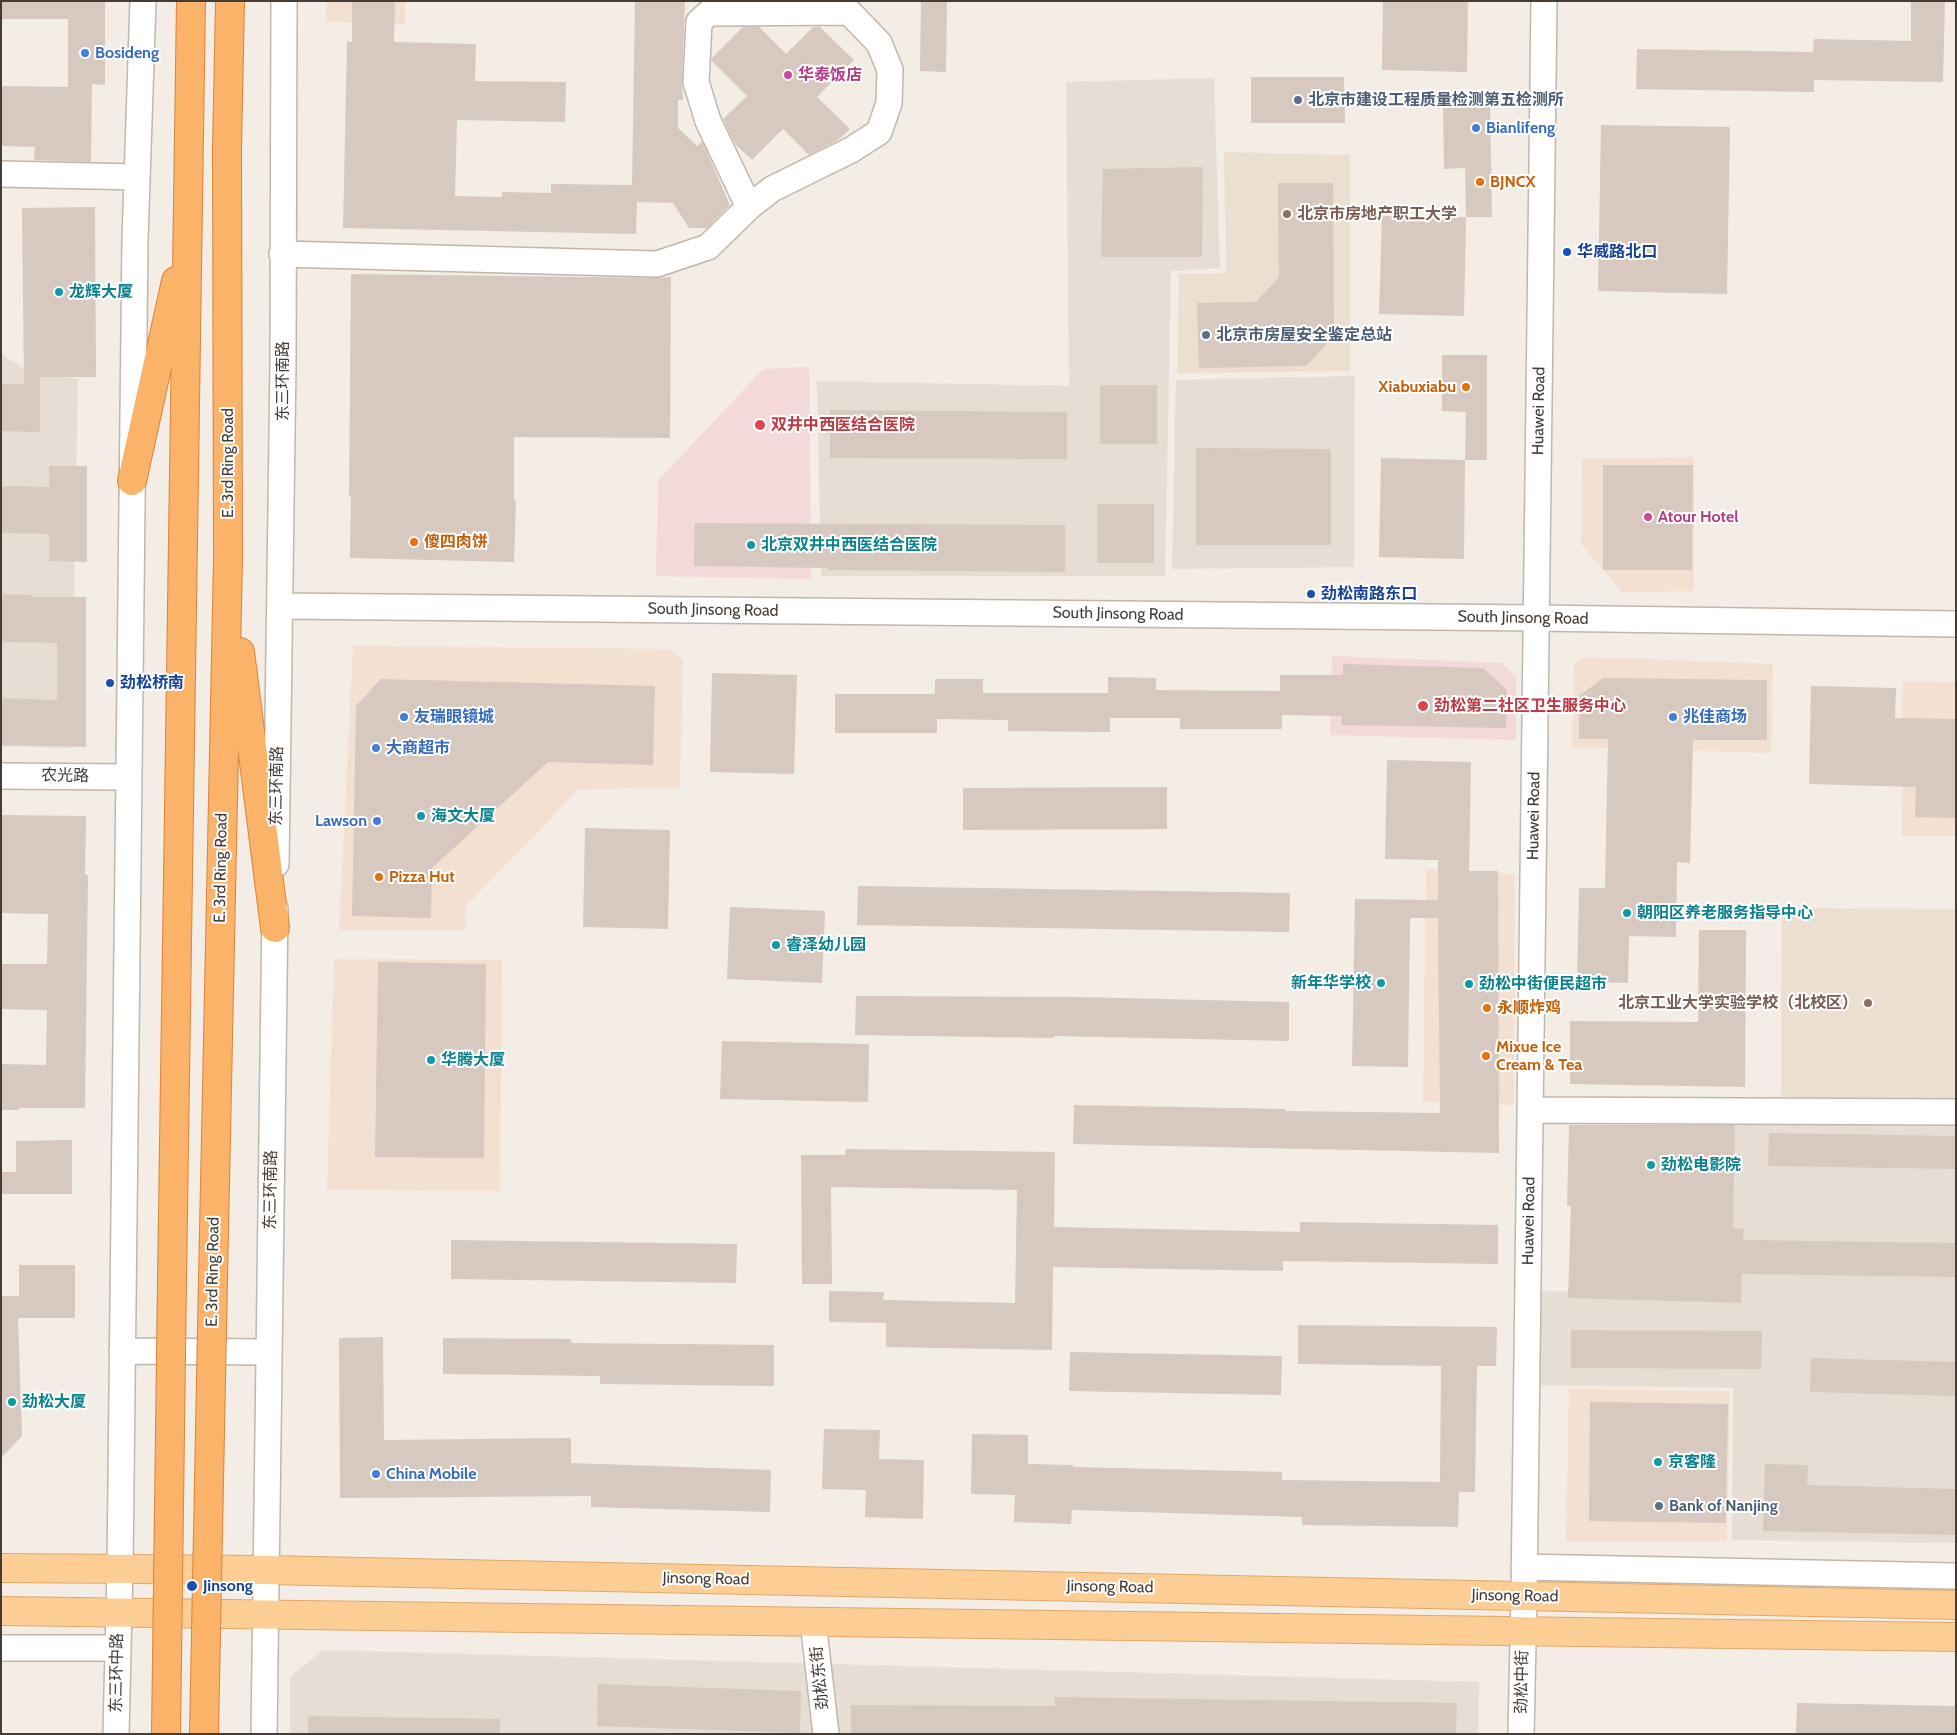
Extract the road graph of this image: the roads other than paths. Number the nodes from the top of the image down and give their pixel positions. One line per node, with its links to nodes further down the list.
1 (143, 1): 7 (street)
2 (191, 1): 9 (highway)
3 (230, 1): 12 (highway, E. 3rd Ring Road)
4 (284, 1): 10 (street, 东三环南路)
5 (1544, 1): 14 (street, Huawei Road)
6 (1, 174): 7 (street)
7 (137, 177): 11 (street)
8 (749, 208): 8 (street); 10 (street)
9 (189, 223): 11 (highway); 39 (highway, bridge)
10 (282, 254): 13 (street, 东三环南路)
11 (132, 481): 17 (street)
12 (228, 559): 18 (highway); 40 (highway, E. 3rd Ring Road, bridge)
13 (281, 606): 14 (street, South Jinsong Road); 18 (street, 东三环南路)
14 (1536, 618): 15 (street, South Jinsong Road); 19 (street, Huawei Road)
15 (1956, 624)
16 (1, 776): 17 (street, 农光路)
17 (128, 777): 21 (street)
18 (275, 928): 22 (street, 东三环南路)
19 (1530, 1110): 20 (street); 23 (street, Huawei Road)
20 (1956, 1112)
21 (122, 1351): 22 (street); 25 (street)
22 (268, 1352): 26 (street, 东三环南路)
23 (1524, 1567): 27 (street); 28 (street, Huawei Road)
24 (1, 1568): 25 (main road, Jinsong Road)
25 (120, 1568): 26 (main road, Jinsong Road); 31 (street, 东三环中路)
26 (265, 1570): 28 (main road, Jinsong Road); 32 (street, 东三环南路)
27 (1956, 1576)
28 (1524, 1596): 29 (main road, Jinsong Road); 34 (street, Huawei Road)
29 (1956, 1605)
30 (1, 1611): 31 (main road)
31 (118, 1611): 32 (main road); 37 (street, 东三环中路)
32 (265, 1614): 33 (main road); 41 (street)
33 (813, 1622): 34 (main road); 42 (street, 劲松东街)
34 (1523, 1631): 35 (main road); 43 (street, 劲松中街)
35 (1956, 1637)
36 (1, 1648): 37 (street)
37 (118, 1648): 38 (street, 东三环中路)
38 (116, 1734)
39 (166, 1734)
40 (204, 1734)
41 (264, 1734)
42 (826, 1734)
43 (1521, 1734)

